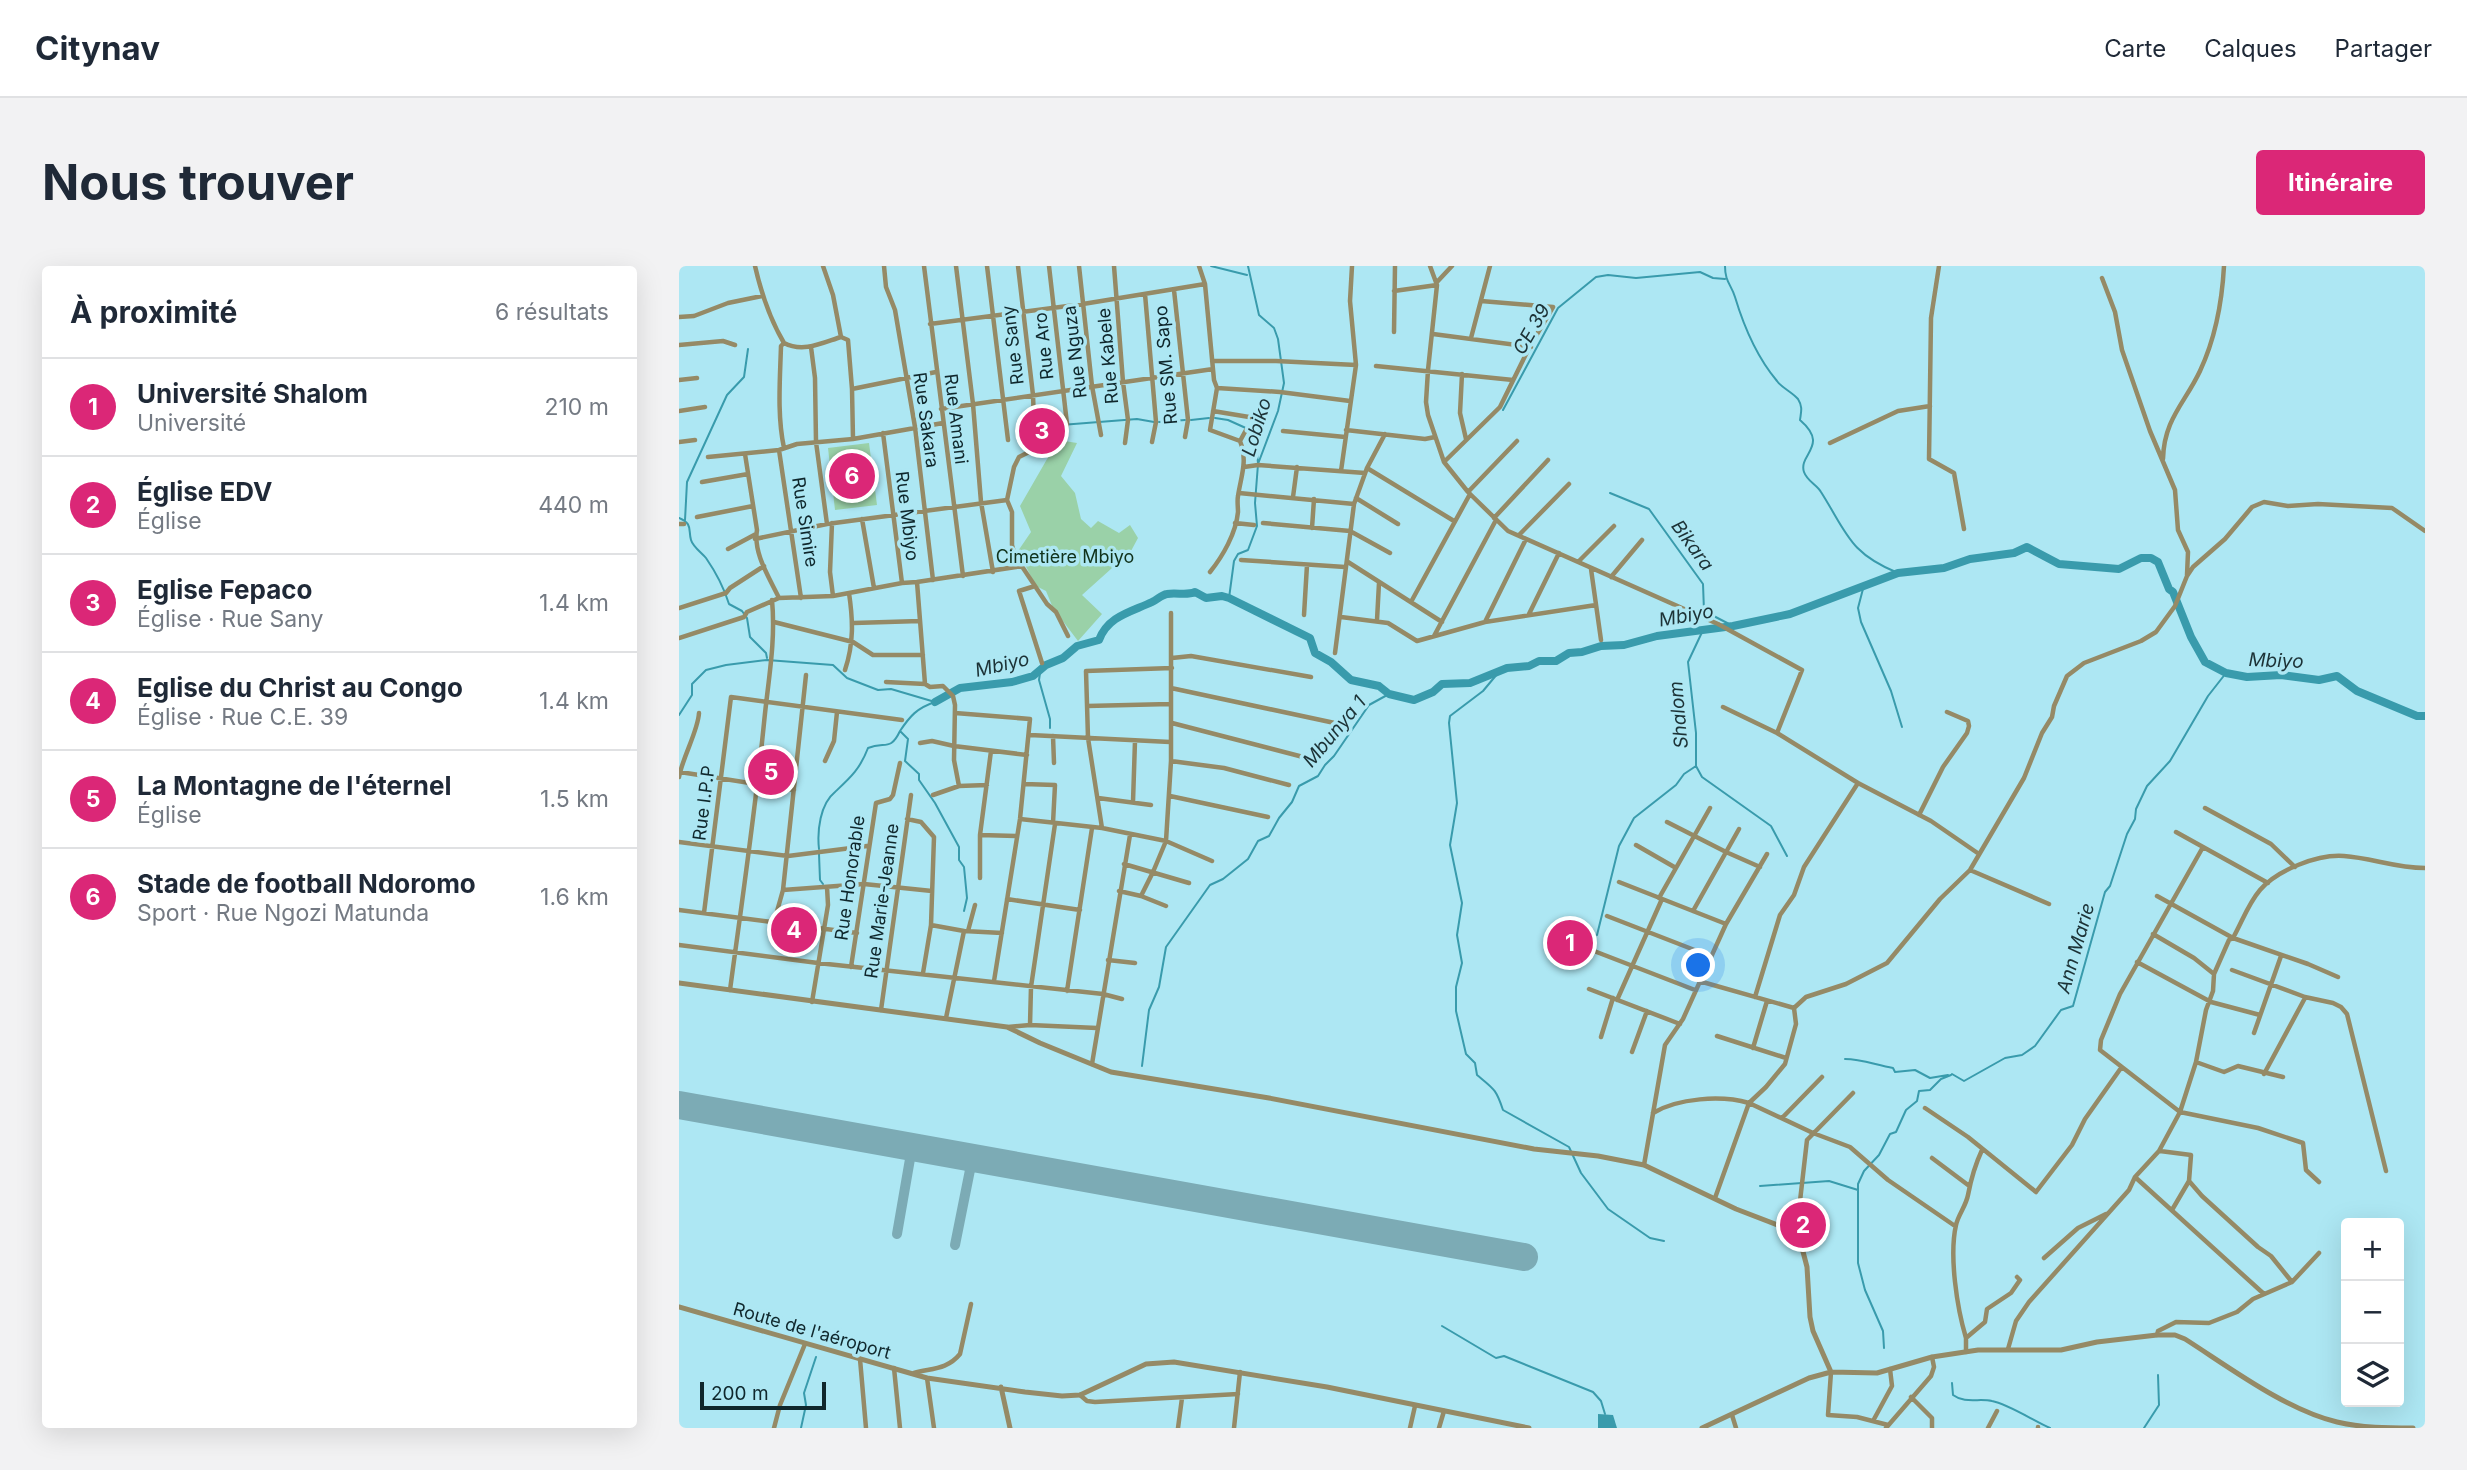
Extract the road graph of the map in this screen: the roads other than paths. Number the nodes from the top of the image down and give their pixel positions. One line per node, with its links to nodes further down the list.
1 (755, 266): 25 (street)
2 (823, 266): 37 (street)
3 (884, 266): 52 (street, Rue Sakara)
4 (924, 266): 34 (street, Rue Amani)
5 (956, 266): 33 (street)
6 (987, 266): 32 (street)
7 (1018, 266): 30 (street, Rue Sany)
8 (1049, 266): 29 (street, Rue Aro)
9 (1079, 266): 28 (street, Rue Nguza)
10 (1114, 266): 26 (street, Rue Kabele)
11 (1199, 266): 21 (street)
12 (1352, 266): 45 (street)
13 (1395, 266): 23 (street)
14 (1430, 266): 20 (street)
15 (1452, 266): 20 (street)
16 (1490, 266): 27 (street)
17 (1939, 266): 66 (street)
18 (2224, 266): 100 (street)
19 (2102, 278): 100 (street)
20 (1437, 283): 23 (street); 36 (street)
21 (1205, 284): 22 (street); 44 (street)
22 (1174, 290): 24 (street); 50 (street, Rue SM. Sapo)
23 (1394, 291): 35 (street)
24 (1145, 294): 26 (street); 54 (street)
25 (762, 296): 31 (street); 39 (street)
26 (1117, 299): 28 (street); 57 (street, Rue Kabele)
27 (1481, 301): 38 (street); 43 (street)
28 (1083, 304): 29 (street); 58 (street, Rue Nguza)
29 (1054, 308): 30 (street); 61 (street, Rue Aro)
30 (1024, 312): 32 (street); 62 (street, Rue Sany)
31 (679, 317)
32 (992, 317): 33 (street); 63 (street)
33 (963, 321): 34 (street); 65 (street)
34 (930, 324): 49 (street, Rue Amani)
35 (1394, 332)
36 (1433, 334): 38 (street); 48 (street)
37 (841, 337): 42 (street); 60 (street)
38 (1471, 338): 43 (street)
39 (784, 343): 42 (street); 95 (street, Rue Simire)
40 (679, 345): 41 (street)
41 (736, 345)
42 (811, 347): 92 (street)
43 (1530, 347): 56 (street)
44 (1212, 361): 45 (street); 47 (street)
45 (1356, 365): 64 (street)
46 (1376, 366): 48 (street)
47 (1213, 369): 50 (street); 59 (street)
48 (1428, 370): 51 (street); 83 (street)
49 (936, 372): 52 (street); 68 (street, Rue Amani)
50 (1183, 374): 54 (street); 81 (street, Rue SM. Sapo)
51 (1462, 374): 56 (street); 85 (street)
52 (907, 377): 60 (street); 73 (street, Rue Sakara)
53 (698, 378): 55 (street)
54 (1151, 378): 57 (street); 90 (street)
55 (679, 380)
56 (1513, 380): 85 (street)
57 (1123, 382): 58 (street); 93 (street, Rue Kabele)
58 (1092, 387): 61 (street); 79 (street, Rue Nguza)
59 (1217, 388): 64 (street); 70 (street)
60 (852, 389): 84 (street)
61 (1062, 390): 62 (street); 80 (street, Rue Aro)
62 (1033, 395): 63 (street); 112 (street, Rue Sany)
63 (1003, 399): 65 (street); 87 (street)
64 (1350, 401): 75 (street)
65 (973, 404): 68 (street); 114 (street)
66 (1930, 406): 94 (street); 130 (street)
67 (705, 407): 69 (street)
68 (941, 409): 72 (street, Rue Amani)
69 (679, 411)
70 (1213, 411): 71 (street); 91 (street)
71 (1255, 418)
72 (943, 423): 73 (street); 116 (street, Rue Amani)
73 (915, 427): 77 (street); 117 (street, Rue Sakara)
74 (1246, 430): 91 (street)
75 (1346, 430): 78 (street); 82 (street)
76 (1283, 431): 82 (street)
77 (883, 433): 84 (street); 118 (street, Rue Mbiyo)
78 (1385, 434): 83 (street); 104 (street)
79 (1101, 435)
80 (1063, 437)
81 (1185, 437)
82 (1345, 437): 103 (street)
83 (1435, 437): 99 (street)
84 (853, 439): 92 (street)
85 (1467, 439): 99 (street)
86 (695, 440): 89 (street)
87 (1008, 440)
88 (1517, 441): 109 (street)
89 (679, 442)
90 (1152, 442)
91 (1240, 442): 101 (street)
92 (816, 443): 95 (street); 123 (street)
93 (1125, 443)
94 (1830, 443)
95 (782, 449): 96 (street); 133 (street, Rue Simire)
96 (745, 454): 97 (street); 105 (street)
97 (708, 457)
98 (1548, 460): 121 (street)
99 (1444, 462): 109 (street)
100 (2163, 462): 151 (street)
101 (1244, 467): 102 (street); 108 (street)
102 (1297, 467): 103 (street); 110 (street)
103 (1341, 471): 104 (street)
104 (1366, 471): 113 (street); 122 (street)
105 (748, 474): 106 (street); 115 (street)
106 (702, 482)
107 (1569, 484): 135 (street)
108 (1239, 493): 110 (street); 124 (street)
109 (1469, 493): 121 (street); 122 (street)
110 (1293, 497): 111 (street)
111 (1314, 499): 113 (street); 129 (street)
112 (1007, 500): 114 (street); 146 (street)
113 (1355, 501): 126 (street); 131 (street)
114 (981, 502): 116 (street); 148 (street)
115 (753, 506): 119 (street); 134 (street)
116 (954, 506): 117 (street); 150 (street, Rue Amani)
117 (923, 511): 118 (street); 153 (street, Rue Sakara)
118 (894, 515): 120 (street); 156 (street, Rue Mbiyo)
119 (697, 517)
120 (862, 519): 123 (street); 158 (street)
121 (1495, 519): 135 (street); 174 (street)
122 (1454, 522): 164 (street)
123 (829, 523): 133 (street); 160 (street)
124 (1235, 523): 127 (street); 149 (street)
125 (1263, 523): 129 (street)
126 (1398, 524)
127 (1254, 525)
128 (1614, 526): 142 (street)
129 (1311, 528): 131 (street)
130 (1964, 529)
131 (1350, 531): 139 (street); 143 (street)
132 (2425, 531): 151 (street)
133 (793, 532): 134 (street); 162 (street, Rue Simire)
134 (756, 536): 138 (street); 145 (street)
135 (1519, 536): 136 (street)
136 (1526, 539): 140 (street); 175 (street)
137 (1642, 540): 152 (street)
138 (727, 548)
139 (1390, 553)
140 (1559, 553): 142 (street); 168 (street)
141 (1241, 561): 144 (street)
142 (1578, 562): 147 (street)
143 (1346, 564): 144 (street); 155 (street); 170 (street)
144 (1307, 565): 169 (street)
145 (764, 566): 161 (street); 166 (street)
146 (1022, 566): 148 (street); 157 (street)
147 (1591, 568): 152 (street); 165 (street)
148 (993, 572): 150 (street)
149 (1210, 572)
150 (963, 576): 153 (street)
151 (2187, 576): 260 (street)
152 (1611, 577): 205 (street)
153 (933, 580): 154 (street)
154 (917, 582): 156 (street, Rue Mbiyo); 172 (street, Rue Mbiyo)
155 (1379, 582): 164 (street); 171 (street)
156 (902, 583): 158 (street)
157 (1035, 586): 177 (street); 185 (street)
158 (874, 588): 159 (street)
159 (849, 593): 160 (street); 176 (street)
160 (833, 596): 162 (street)
161 (779, 598): 162 (street); 163 (street)
162 (801, 598)
163 (772, 600): 173 (street); 179 (street)
164 (1412, 602): 174 (street)
165 (1596, 605): 168 (street); 180 (street)
166 (679, 607)
167 (1171, 613): 184 (street)
168 (1529, 614): 175 (street)
169 (1304, 615)
170 (1341, 617): 171 (street); 182 (street)
171 (1377, 620): 178 (street)
172 (920, 621): 176 (street); 183 (street, Rue Mbiyo)
173 (774, 622): 181 (street); 193 (street)
174 (1442, 622): 178 (street)
175 (1485, 622): 178 (street)
176 (854, 623): 181 (street)
177 (1067, 636)
178 (1434, 636)
179 (679, 638)
180 (1601, 640)
181 (853, 642): 183 (street); 187 (street)
182 (1335, 653)
183 (923, 655): 191 (street, Rue Mbiyo)
184 (1172, 658): 186 (street); 189 (street)
185 (1042, 663)
186 (1172, 668): 192 (street); 196 (street)
187 (845, 670)
188 (806, 675): 195 (street)
189 (1311, 677)
190 (886, 682): 191 (street)
191 (925, 684): 201 (street)
192 (1171, 688): 194 (street); 204 (street)
193 (766, 701): 195 (street); 221 (street, Rue I.P.P); 222 (street)
194 (1170, 704): 196 (street); 203 (street)
195 (801, 706): 198 (street); 228 (street)
196 (1087, 706): 208 (street)
197 (1723, 707): 205 (street)
198 (837, 712): 202 (street); 216 (street)
199 (1947, 712): 237 (street)
200 (699, 713): 220 (street)
201 (955, 713): 206 (street); 212 (street)
202 (902, 720)
203 (1172, 723): 210 (street); 215 (street)
204 (1344, 724)
205 (1777, 733): 223 (street)
206 (1030, 735): 207 (street); 214 (street)
207 (1053, 736): 208 (street); 219 (street)
208 (1088, 738): 209 (street); 232 (street)
209 (1135, 741): 210 (street); 233 (street)
210 (1170, 742): 217 (street)
211 (920, 743): 212 (street)
212 (954, 746): 213 (street); 227 (street)
213 (991, 751): 214 (street); 225 (street)
214 (1027, 755): 224 (street)
215 (1307, 758)
216 (825, 761)
217 (1171, 761): 226 (street); 231 (street)
218 (900, 763): 254 (street, Rue Honorable)
219 (1054, 764)
220 (680, 774): 221 (street)
221 (721, 780): 222 (street); 256 (street, Rue I.P.P)
222 (758, 783): 228 (street); 257 (street)
223 (1858, 783): 237 (street); 332 (street)
224 (1024, 784): 240 (street); 242 (street)
225 (987, 785): 227 (street); 247 (street)
226 (1289, 785)
227 (958, 786): 229 (street)
228 (794, 790): 261 (street)
229 (933, 794)
230 (911, 795): 239 (street, Rue Marie-Jeanne)
231 (1170, 796): 238 (street); 251 (street)
232 (1098, 798): 233 (street); 244 (street)
233 (1133, 802): 234 (street)
234 (1151, 805)
235 (1710, 808): 250 (street)
236 (2205, 808): 265 (street)
237 (1919, 816): 260 (street)
238 (1268, 817)
239 (907, 819): 276 (street, Rue Marie-Jeanne); 278 (street)
240 (1020, 819): 242 (street); 249 (street)
241 (1667, 822): 250 (street)
242 (1054, 824): 243 (street); 286 (street)
243 (1091, 828): 244 (street); 290 (street)
244 (1102, 828): 248 (street)
245 (1739, 829): 258 (street)
246 (2176, 832): 255 (street)
247 (980, 835): 249 (street); 270 (street)
248 (1130, 835): 251 (street); 263 (street)
249 (1016, 836): 283 (street)
250 (1693, 836): 258 (street); 266 (street)
251 (1166, 841): 262 (street); 269 (street)
252 (679, 842): 256 (street)
253 (1636, 845): 266 (street)
254 (867, 846): 261 (street); 274 (street, Rue Honorable)
255 (2203, 847): 273 (street); 287 (street)
256 (713, 848): 257 (street); 292 (street, Rue I.P.P)
257 (750, 851): 261 (street); 294 (street)
258 (1726, 852): 264 (street); 291 (street)
259 (1767, 854): 264 (street)
260 (1979, 854): 268 (street)
261 (788, 856): 277 (street)
262 (1212, 861)
263 (1123, 864): 269 (street); 279 (street)
264 (1760, 866): 296 (street)
265 (2295, 867): 267 (street); 273 (street)
266 (1676, 868): 282 (street)
267 (2425, 868)
268 (1970, 870): 284 (street); 339 (street)
269 (1153, 872): 272 (street); 280 (street)
270 (981, 878)
271 (1619, 882): 282 (street)
272 (1189, 883)
273 (2268, 883): 304 (street)
274 (865, 884): 275 (street); 276 (street); 301 (street, Rue Honorable)
275 (827, 887): 277 (street); 298 (street)
276 (898, 889): 278 (street); 317 (street, Rue Marie-Jeanne)
277 (783, 890): 295 (street)
278 (932, 891): 297 (street)
279 (1119, 891): 280 (street); 310 (street)
280 (1141, 895): 288 (street)
281 (2157, 896): 287 (street)
282 (1660, 898): 291 (street); 300 (street)
283 (1007, 899): 286 (street); 302 (street)
284 (2049, 904)
285 (975, 905): 299 (street)
286 (1043, 905): 290 (street); 326 (street)
287 (2170, 905): 303 (street); 304 (street)
288 (1166, 906)
289 (679, 910): 292 (street)
290 (1080, 910): 330 (street)
291 (1693, 911): 296 (street)
292 (704, 913): 294 (street)
293 (1607, 916): 300 (street)
294 (740, 917): 295 (street); 307 (street)
295 (775, 922): 298 (street)
296 (1726, 924): 309 (street)
297 (931, 925): 299 (street); 318 (street)
298 (824, 929): 301 (street); 312 (street)
299 (966, 931): 302 (street); 321 (street)
300 (1646, 931): 309 (street); 314 (street)
301 (857, 933): 315 (street, Rue Honorable)
302 (1002, 933): 322 (street)
303 (2153, 934): 311 (street); 319 (street)
304 (2233, 937): 308 (street); 319 (street)
305 (679, 945): 307 (street)
306 (1594, 951): 314 (street)
307 (735, 954): 312 (street); 328 (street)
308 (2281, 956): 320 (street); 325 (street)
309 (1710, 957): 323 (street)
310 (1108, 960): 313 (street); 331 (street)
311 (2137, 962): 338 (street); 356 (street)
312 (818, 963): 315 (street); 337 (street)
313 (1135, 963)
314 (1631, 966): 329 (street); 335 (street)
315 (851, 967): 317 (street)
316 (2232, 970): 325 (street)
317 (887, 971): 318 (street); 340 (street, Rue Marie-Jeanne)
318 (923, 973): 321 (street)
319 (2214, 974): 338 (street)
320 (2338, 977)
321 (954, 978): 322 (street); 343 (street)
322 (994, 981): 326 (street)
323 (1699, 981): 329 (street); 332 (street)
324 (679, 983): 328 (street)
325 (2271, 984): 333 (street); 342 (street)
326 (1031, 987): 330 (street); 345 (street)
327 (1589, 989): 335 (street)
328 (730, 990): 337 (street)
329 (1695, 990): 344 (street)
330 (1067, 991): 331 (street)
331 (1103, 994): 334 (street); 347 (street)
332 (1755, 997): 336 (street)
333 (2305, 997): 357 (street); 371 (street)
334 (1122, 999)
335 (1615, 999): 341 (street); 350 (street)
336 (1767, 1001): 339 (street); 351 (street)
337 (812, 1002): 340 (street)
338 (2211, 1002): 342 (street); 354 (street)
339 (1794, 1008): 353 (street)
340 (881, 1010): 343 (street)
341 (1647, 1011): 344 (street); 352 (street)
342 (2260, 1015): 348 (street)
343 (946, 1018): 346 (street)
344 (1681, 1024): 364 (street)
345 (1030, 1025): 346 (street); 347 (street)
346 (1007, 1027): 355 (street)
347 (1097, 1028): 355 (street)
348 (2254, 1033)
349 (1717, 1035): 351 (street)
350 (1601, 1037)
351 (1753, 1048): 353 (street)
352 (1632, 1052)
353 (1786, 1058): 361 (street)
354 (2196, 1062): 357 (street); 363 (street)
355 (1092, 1065): 370 (street)
356 (2121, 1068): 363 (street); 367 (street)
357 (2264, 1074): 359 (street)
358 (1822, 1077): 365 (street)
359 (2283, 1077)
360 (1853, 1093): 366 (street)
361 (1749, 1103): 364 (street); 365 (street); 376 (street)
362 (1925, 1108): 367 (street)
363 (2181, 1112): 368 (street); 374 (street)
364 (1653, 1113): 370 (street)
365 (1782, 1118): 366 (street)
366 (1813, 1133): 379 (street); 380 (street)
367 (1982, 1150): 375 (street)
368 (2159, 1151): 372 (street); 373 (street)
369 (1932, 1158): 375 (street)
370 (1644, 1165): 376 (street)
371 (2386, 1171)
372 (2135, 1177): 377 (street); 378 (street)
373 (2189, 1181): 377 (street); 384 (street)
374 (2319, 1182)
375 (1968, 1185): 379 (street)
376 (1715, 1198): 380 (street)
377 (2172, 1210): 385 (street)
378 (2110, 1212): 382 (street); 391 (street)
379 (1955, 1226): 389 (street)
380 (1796, 1236): 398 (street)
381 (2319, 1253): 384 (street)
382 (2044, 1258)
383 (2017, 1277): 389 (street)
384 (2292, 1282): 385 (street)
385 (2265, 1294): 388 (street)
386 (971, 1304): 399 (street)
387 (679, 1307): 390 (street, Route de l'aéroport)
388 (2157, 1335): 391 (street); 427 (street)
389 (1966, 1338): 392 (street)
390 (806, 1344): 394 (street, Route de l'aéroport); 413 (street)
391 (2008, 1349): 392 (street)
392 (1966, 1353): 393 (street)
393 (1932, 1357): 396 (street); 404 (street)
394 (860, 1359): 395 (street, Route de l'aéroport); 414 (street)
395 (894, 1368): 399 (street, Route de l'aéroport); 415 (street)
396 (1890, 1369): 398 (street); 410 (street)
397 (1240, 1372): 402 (street); 403 (street); 406 (street)
398 (1831, 1372): 409 (street); 410 (street)
399 (913, 1373): 400 (street, Route de l'aéroport)
400 (927, 1378): 401 (street, Route de l'aéroport); 416 (street)
401 (1001, 1387): 403 (street, Route de l'aéroport); 417 (street)
402 (1238, 1394): 405 (street); 419 (street)
403 (1080, 1395): 405 (street)
404 (1911, 1397): 412 (street); 425 (street)
405 (1182, 1398): 418 (street)
406 (1415, 1406): 407 (street); 420 (street)
407 (1444, 1411): 411 (street); 421 (street)
408 (1997, 1411): 426 (street)
409 (1732, 1415): 423 (street); 424 (street)
410 (1873, 1420): 412 (street)
411 (1516, 1426): 422 (street)
412 (1887, 1426)
413 (773, 1428)
414 (866, 1428)
415 (900, 1428)
416 (934, 1428)
417 (1010, 1428)
418 (1178, 1428)
419 (1234, 1428)
420 (1410, 1428)
421 (1439, 1428)
422 (1529, 1428)
423 (1702, 1428)
424 (1736, 1428)
425 (1933, 1428)
426 (1988, 1428)
427 (2413, 1428)

